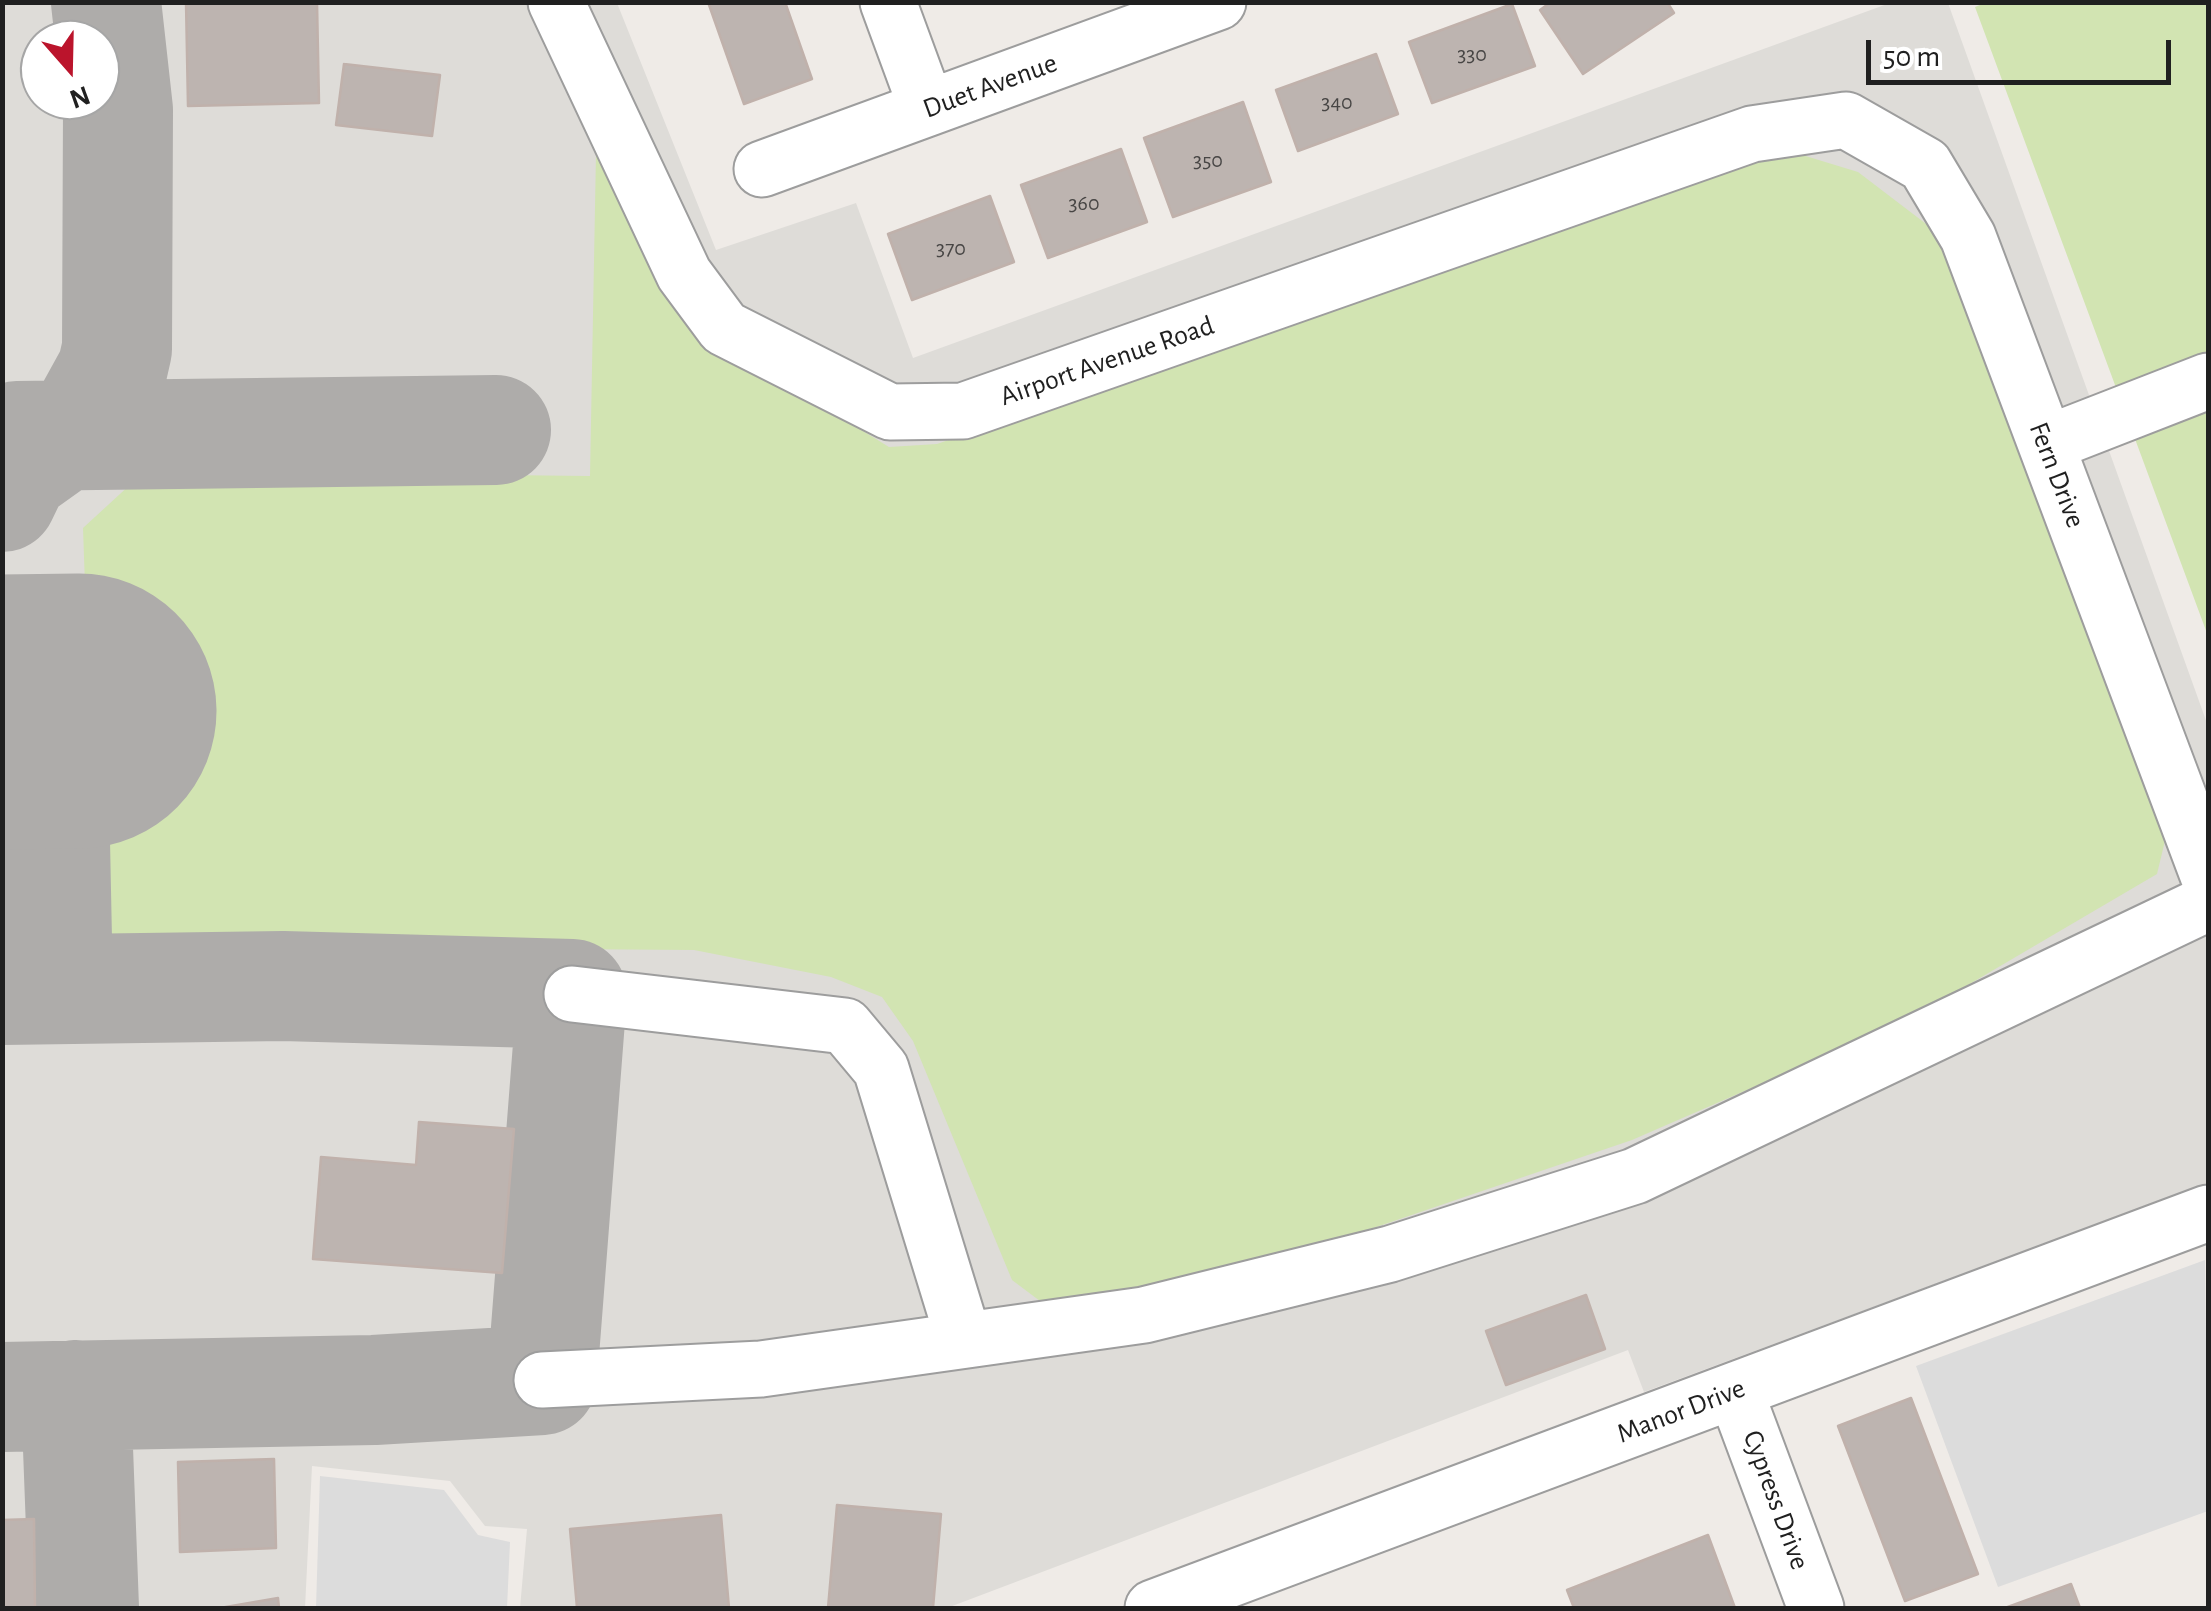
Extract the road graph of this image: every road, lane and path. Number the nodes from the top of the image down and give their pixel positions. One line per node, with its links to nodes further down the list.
1 (556, 2): 5 (street, Airport Avenue Road)
2 (888, 2): 4 (street)
3 (1218, 2): 4 (street, Duet Avenue)
4 (928, 108): 6 (street, Duet Avenue)
5 (1846, 120): 8 (street, Fern Drive)
6 (762, 169)
7 (2208, 381): 8 (street)
8 (2046, 444): 9 (street, Fern Drive)
9 (2208, 875)
10 (2208, 903): 13 (street)
11 (572, 994): 13 (street)
12 (2208, 1214): 15 (street, Manor Drive)
13 (964, 1340): 14 (street)
14 (542, 1380)
15 (1735, 1391): 16 (street, Manor Drive); 18 (street, Cypress Drive)
16 (1234, 1594): 17 (street, Manor Drive)
17 (1153, 1608)
18 (1816, 1608)

